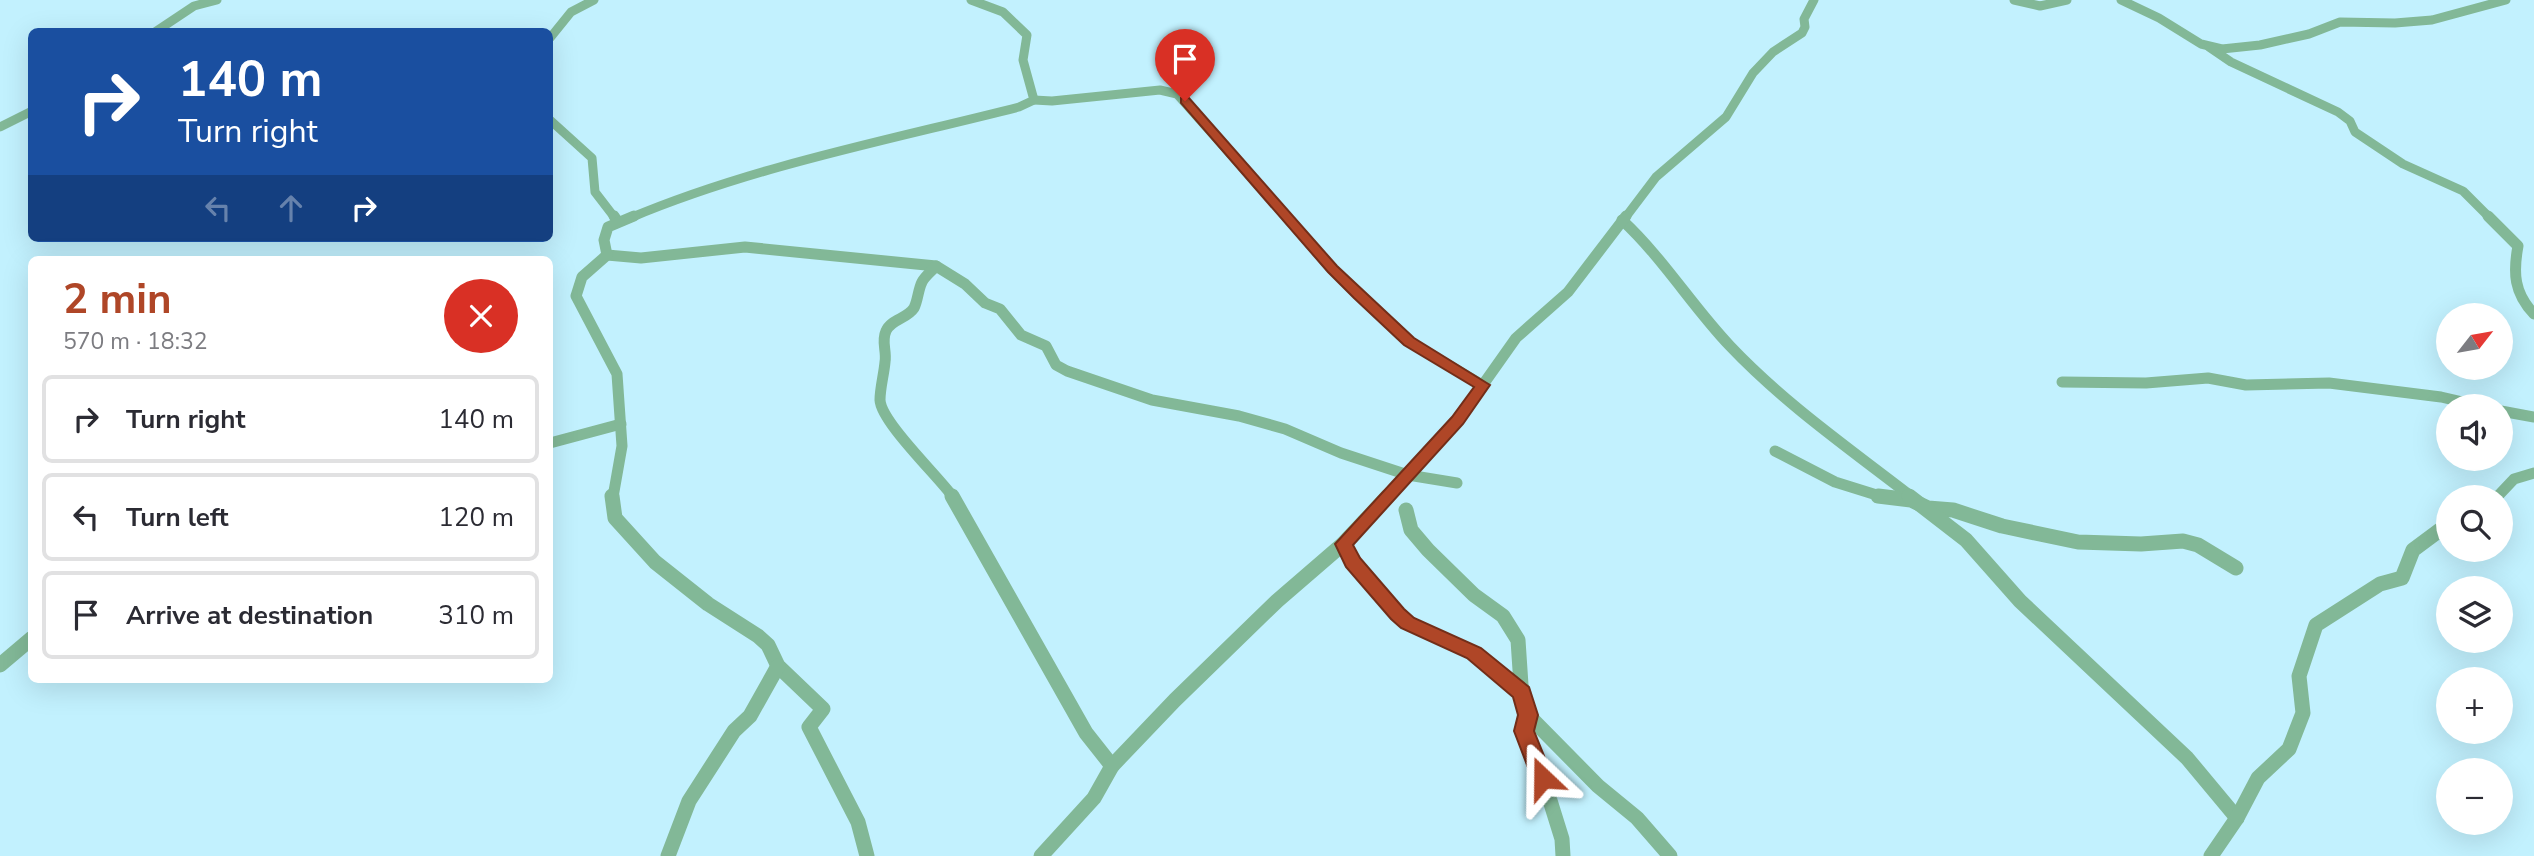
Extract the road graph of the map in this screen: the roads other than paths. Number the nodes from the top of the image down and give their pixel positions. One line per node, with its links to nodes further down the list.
1 (216, 0): 9 (street)
2 (594, 0): 11 (street)
3 (971, 0): 13 (street)
4 (1814, 0): 17 (street)
5 (2014, 0): 6 (street)
6 (2067, 0)
7 (2121, 0): 12 (street)
8 (2506, 0): 12 (street)
9 (197, 3): 10 (street)
10 (161, 28)
11 (553, 34)
12 (2208, 47): 21 (street)
13 (1034, 100): 18 (street); 23 (street)
14 (28, 113): 16 (street)
15 (553, 123): 18 (street)
16 (0, 127)
17 (1622, 220): 23 (street); 34 (street)
18 (618, 222): 19 (street)
19 (607, 255): 20 (street); 27 (street)
20 (936, 265): 31 (street); 44 (street)
21 (2534, 314)
22 (2062, 382): 24 (street)
23 (1482, 385): 31 (street)
24 (2436, 396)
25 (2513, 413): 26 (street)
26 (2534, 417)
27 (621, 424): 28 (street); 41 (street)
28 (553, 442)
29 (1775, 451): 34 (street)
30 (2534, 473): 33 (street)
31 (1408, 475): 32 (street); 37 (street)
32 (1457, 483)
33 (2508, 485)
34 (1928, 508): 38 (street); 45 (street)
35 (1406, 510): 42 (street)
36 (2436, 533): 45 (street)
37 (1343, 544): 42 (street); 44 (street)
38 (2236, 568)
39 (28, 641): 40 (street)
40 (0, 665)
41 (778, 666): 46 (street); 47 (street)
42 (1522, 693): 43 (street)
43 (1528, 715): 49 (street); 50 (street)
44 (1112, 766): 48 (street)
45 (2237, 818): 51 (street)
46 (668, 856)
47 (867, 856)
48 (1041, 856)
49 (1563, 856)
50 (1670, 856)
51 (2211, 856)

